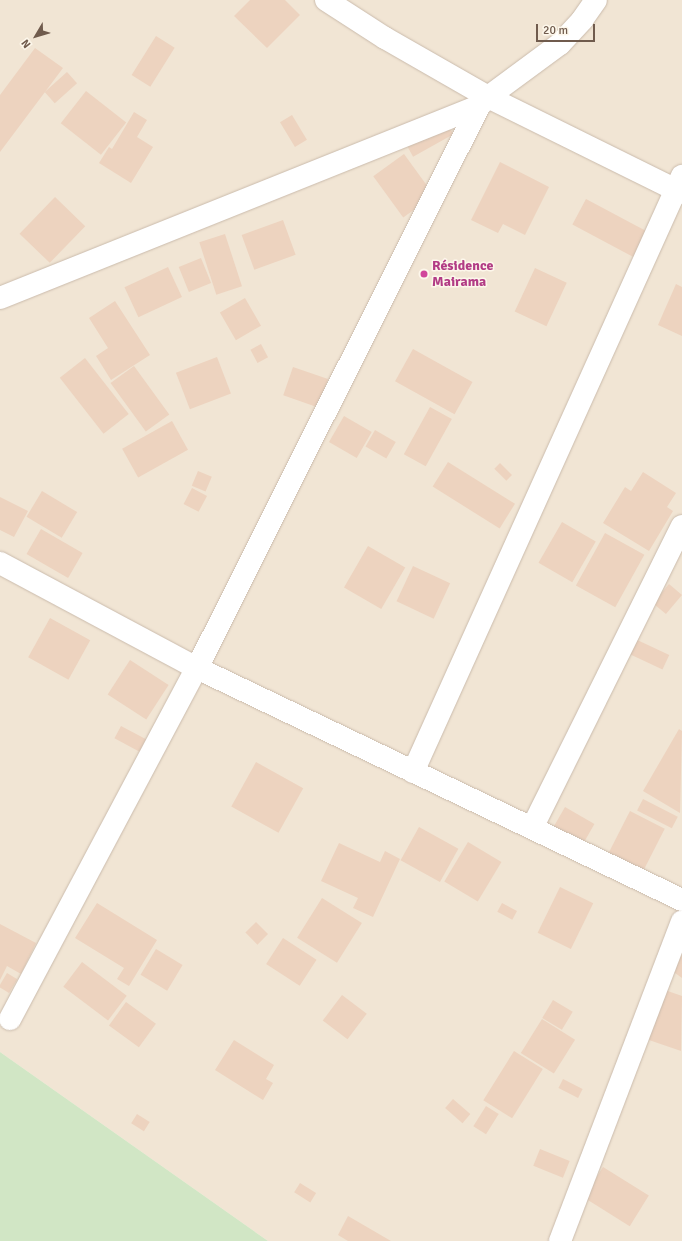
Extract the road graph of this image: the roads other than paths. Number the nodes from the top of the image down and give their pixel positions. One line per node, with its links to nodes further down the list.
1 (326, 0): 3 (street)
2 (596, 0): 3 (street)
3 (483, 102): 4 (street); 5 (street); 8 (street)
4 (680, 186): 9 (street)
5 (0, 298)
6 (682, 526): 10 (street)
7 (0, 563): 8 (street)
8 (197, 668): 9 (street); 13 (street)
9 (413, 772): 10 (street)
10 (532, 828): 11 (street)
11 (682, 900)
12 (682, 921): 14 (street)
13 (10, 1019)
14 (560, 1241)

